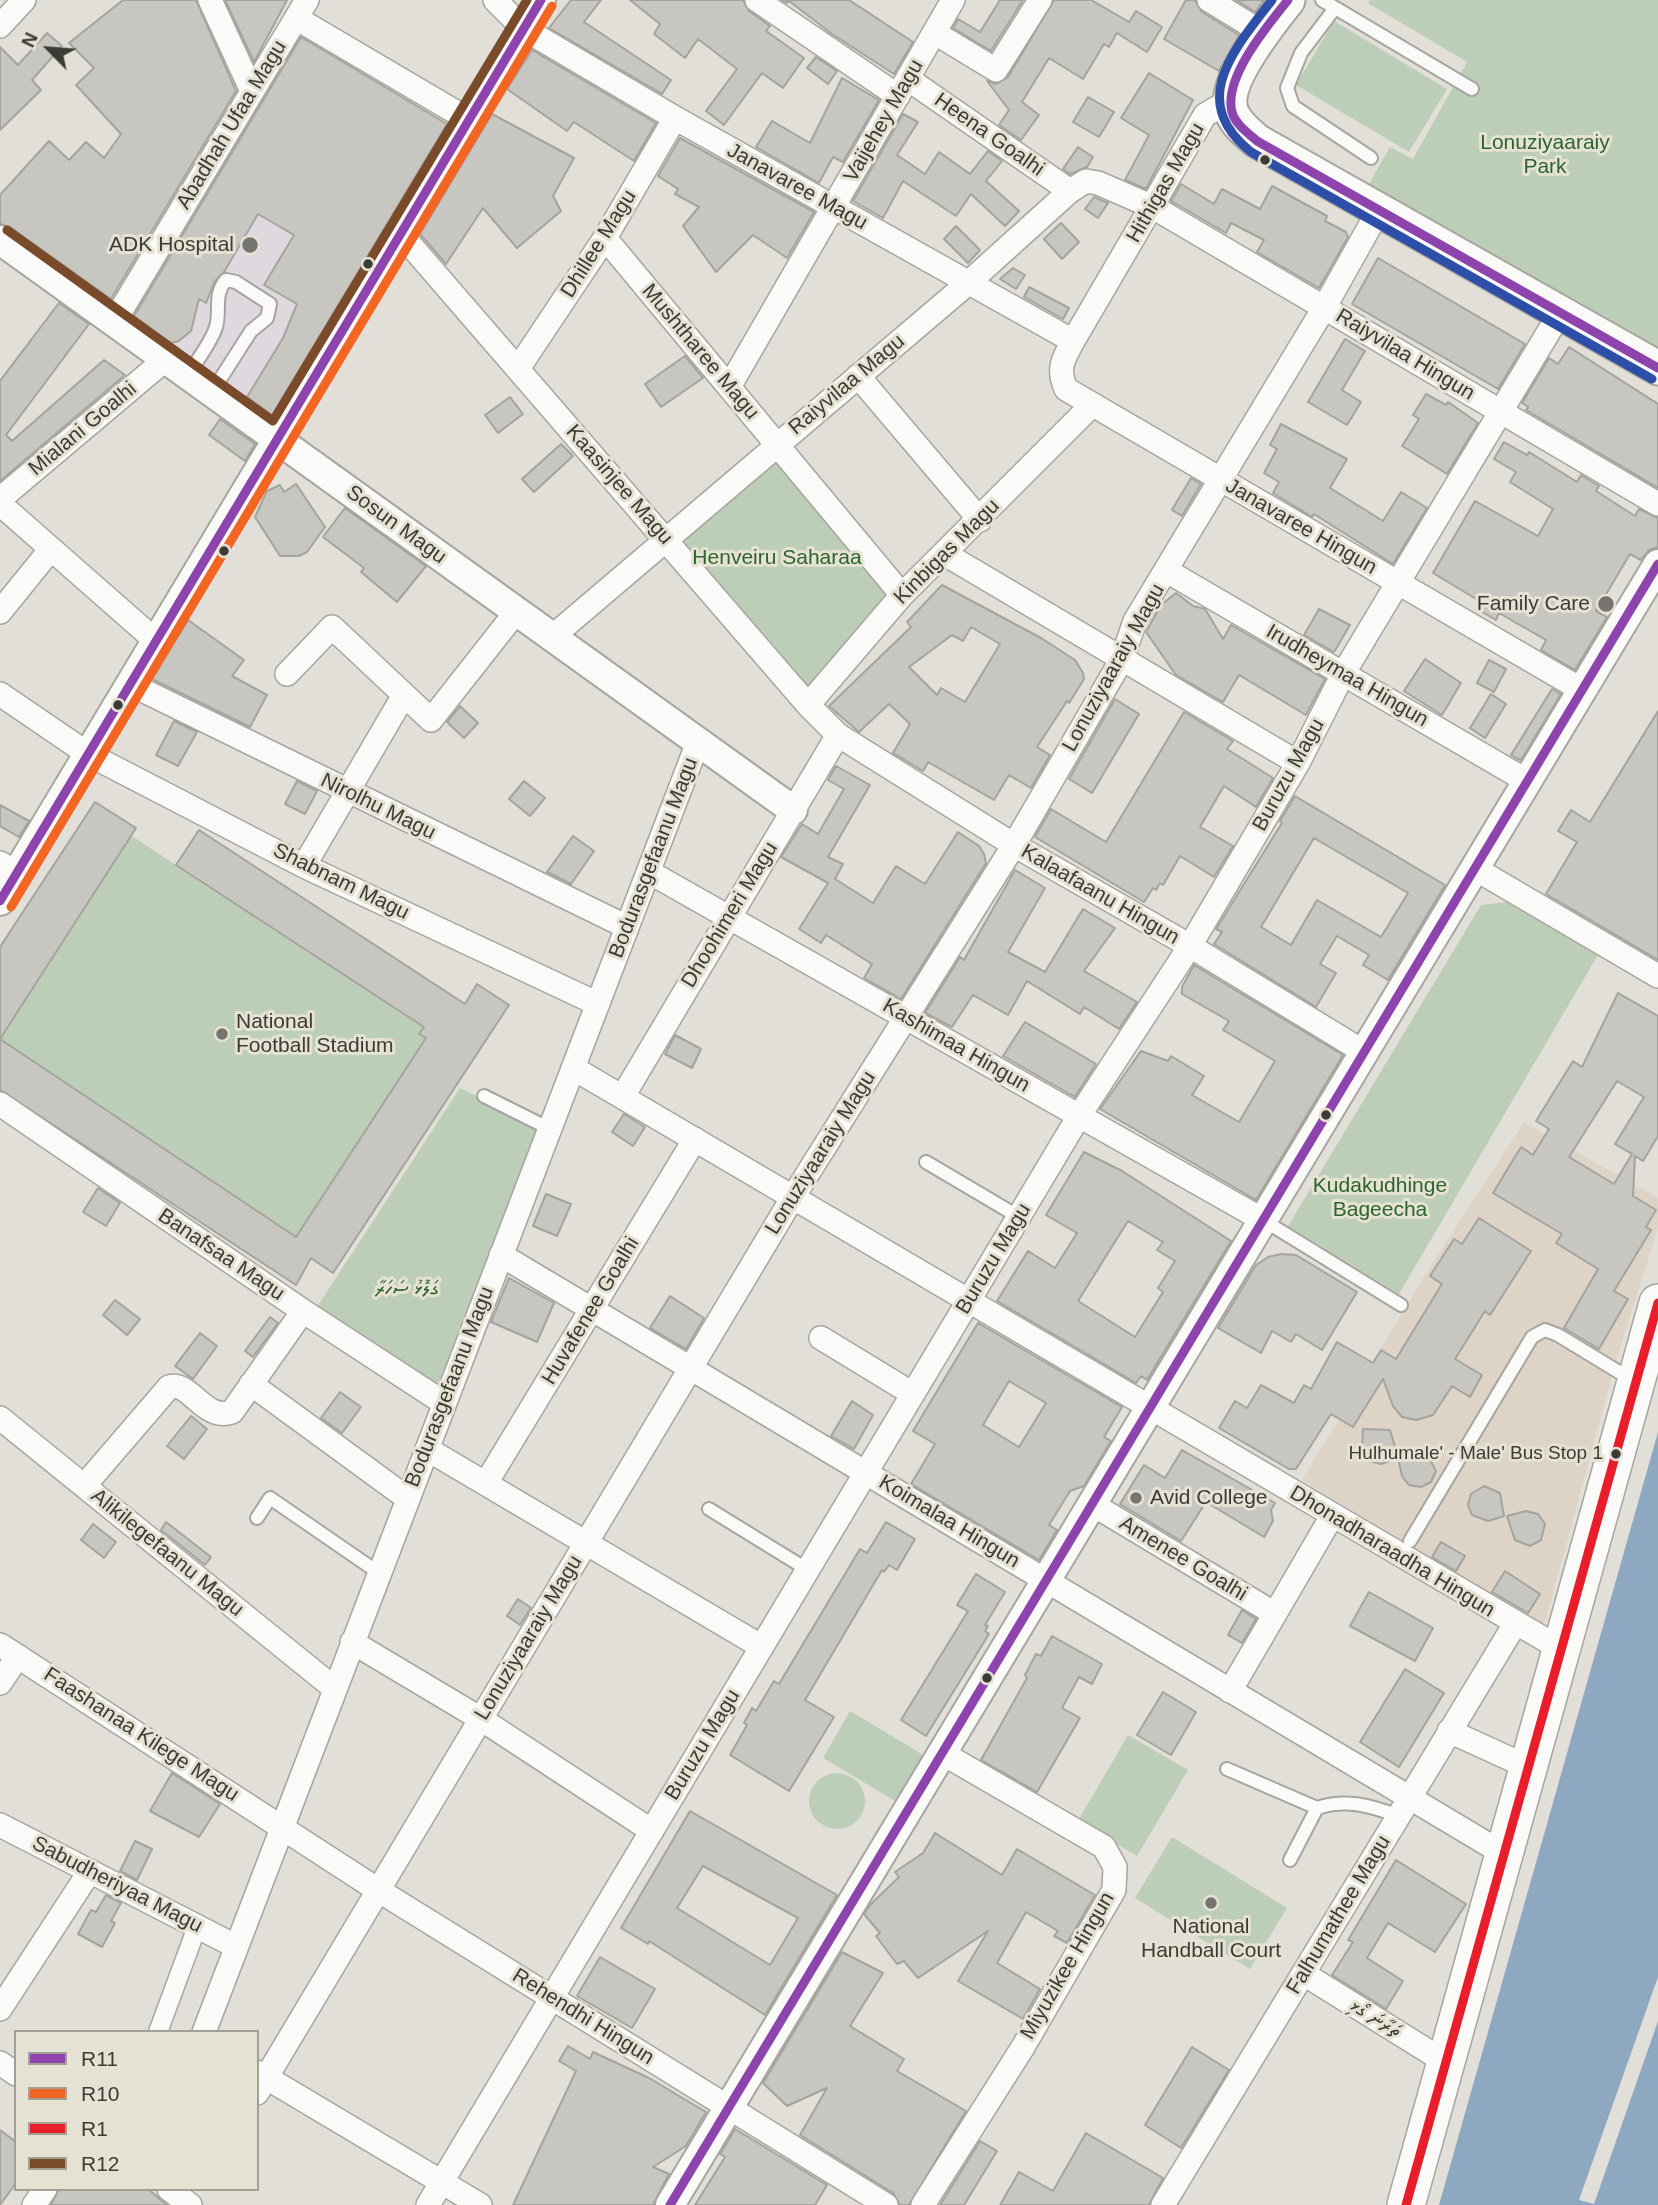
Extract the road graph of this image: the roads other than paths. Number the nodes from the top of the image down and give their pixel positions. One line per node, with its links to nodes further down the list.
1 (24, 0): 13 (street)
2 (210, 0): 19 (street)
3 (495, 0): 14 (street, Janavaree Magu)
4 (541, 0): 14 (street)
5 (757, 0): 17 (street, Heena Goalhi)
6 (953, 0): 15 (street, Vaijehey Magu)
7 (1041, 0): 15 (street)
8 (1209, 0): 16 (street)
9 (1288, 0): 16 (main road)
10 (1322, 0): 11 (lane)
11 (1335, 8): 18 (lane); 23 (lane)
12 (301, 9): 19 (street, Abadhah Ufaa Magu); 22 (street)
13 (0, 26)
14 (524, 29): 21 (street, Janavaree Magu); 22 (street)
15 (934, 33): 17 (street, Vaijehey Magu)
16 (1262, 33): 20 (main road)
17 (903, 87): 24 (street, Heena Goalhi); 26 (street, Vaijehey Magu)
18 (1472, 89)
19 (252, 91): 34 (street, Abadhah Ufaa Magu)
20 (1229, 101): 25 (street, Hithigas Magu); 27 (main road)
21 (675, 118): 26 (street, Janavaree Magu); 29 (street, Dhillee Magu)
22 (469, 120): 28 (street)
23 (1371, 158)
24 (1070, 191): 25 (street); 31 (street, Raiyvilaa Magu)
25 (1153, 207): 32 (street, Raiyvilaa Hingun); 35 (street, Hithigas Magu)
26 (835, 208): 31 (street, Janavaree Magu); 40 (street, Vaijehey Magu)
27 (1379, 210): 32 (street, Lonuziyaaraiy Magu); 33 (main road)
28 (401, 234): 37 (street, Kaasinjee Magu); 44 (street)
29 (605, 238): 37 (street, Dhillee Magu); 40 (street, Mushtharee Magu)
30 (0, 240): 34 (street, Sosun Magu)
31 (967, 284): 35 (street, Janavaree Magu); 39 (street, Raiyvilaa Magu)
32 (1324, 308): 43 (street, Raiyvilaa Hingun); 46 (street, Lonuziyaaraiy Magu)
33 (1560, 313): 38 (main road); 43 (street, Buruzu Magu)
34 (114, 322): 36 (street, Sosun Magu)
35 (1073, 341): 42 (street, Janavaree Hingun)
36 (177, 367): 41 (street, Sosun Magu); 41 (lane); 47 (street, Mialani Goalhi)
37 (519, 367): 51 (street, Kaasinjee Magu)
38 (1658, 368)
39 (858, 376): 45 (street, Raiyvilaa Magu); 50 (street)
40 (729, 387): 45 (street, Mushtharee Magu)
41 (212, 393): 44 (street, Sosun Magu)
42 (1091, 405): 46 (street, Janavaree Hingun); 50 (street, Kinbigas Magu)
43 (1500, 411): 49 (street, Raiyvilaa Hingun); 56 (street, Buruzu Magu)
44 (277, 439): 59 (street, Sosun Magu); 61 (street)
45 (776, 444): 51 (street, Raiyvilaa Magu); 57 (street, Mushtharee Magu)
46 (1221, 481): 55 (street, Lonuziyaaraiy Magu); 56 (street, Janavaree Hingun)
47 (0, 499)
48 (0, 504): 52 (street)
49 (1658, 504)
50 (979, 520): 53 (street, Kinbigas Magu)
51 (667, 540): 60 (street, Raiyvilaa Magu); 69 (street, Kaasinjee Magu)
52 (51, 549): 58 (street); 61 (street)
53 (945, 554): 57 (street, Kinbigas Magu); 62 (street)
54 (1658, 564): 66 (street)
55 (1167, 571): 62 (street, Lonuziyaaraiy Magu); 64 (street, Irudheymaa Hingun)
56 (1397, 583): 64 (street, Buruzu Magu); 66 (street, Janavaree Hingun)
57 (902, 595): 69 (street, Kinbigas Magu)
58 (0, 612)
59 (516, 612): 60 (street, Sosun Magu); 68 (street)
60 (552, 637): 71 (street, Sosun Magu)
61 (156, 641): 65 (street)
62 (1122, 659): 73 (street); 77 (street, Lonuziyaaraiy Magu)
63 (287, 674): 68 (street)
64 (1343, 674): 73 (street, Buruzu Magu); 74 (street, Irudheymaa Hingun)
65 (130, 684): 72 (street); 75 (street, Nirolhu Magu)
66 (1582, 690): 74 (street)
67 (0, 694): 72 (street, Shabnam Magu)
68 (404, 695): 75 (street)
69 (808, 705): 70 (street, Kaasinjee Magu)
70 (838, 735): 76 (street, Dhoohimeri Magu); 77 (street, Kalaafaanu Hingun)
71 (698, 742): 76 (street, Sosun Magu); 81 (street, Bodurasgefaanu Magu)
72 (88, 754): 78 (street, Shabnam Magu); 79 (street)
73 (1298, 763): 85 (street, Buruzu Magu)
74 (1527, 781): 80 (street)
75 (347, 792): 78 (street); 84 (street, Nirolhu Magu)
76 (793, 810): 83 (street, Dhoohimeri Magu)
77 (1014, 845): 85 (street, Kalaafaanu Hingun); 88 (street, Lonuziyaaraiy Magu)
78 (304, 866): 87 (street, Shabnam Magu)
79 (8, 868): 82 (street)
80 (1475, 868): 86 (street); 89 (street)
81 (649, 872): 83 (street, Kashimaa Hingun); 84 (street, Bodurasgefaanu Magu)
82 (0, 901)
83 (729, 917): 88 (street, Kashimaa Hingun); 92 (street, Dhoohimeri Magu)
84 (627, 927): 87 (street, Bodurasgefaanu Magu)
85 (1190, 946): 89 (street, Kalaafaanu Hingun); 94 (street, Buruzu Magu)
86 (1658, 976)
87 (598, 1004): 90 (street, Bodurasgefaanu Magu)
88 (906, 1018): 94 (street, Kashimaa Hingun); 98 (street, Lonuziyaaraiy Magu)
89 (1364, 1052): 100 (street)
90 (573, 1068): 92 (street, Dhonadharaadha Hingun); 95 (street, Bodurasgefaanu Magu)
91 (484, 1096): 95 (lane)
92 (623, 1096): 96 (street, Dhonadharaadha Hingun)
93 (0, 1104): 106 (street, Banafsaa Magu)
94 (1079, 1116): 99 (street, Buruzu Magu); 100 (street, Kashimaa Hingun)
95 (550, 1129): 101 (street, Bodurasgefaanu Magu)
96 (695, 1139): 98 (street, Dhonadharaadha Hingun); 105 (street, Huvafenee Goalhi)
97 (926, 1163): 99 (lane)
98 (793, 1197): 102 (street, Dhonadharaadha Hingun); 108 (street, Lonuziyaaraiy Magu)
99 (1018, 1217): 102 (street, Buruzu Magu)
100 (1263, 1220): 104 (lane); 113 (street)
101 (501, 1255): 105 (street, Koimalaa Hingun); 112 (street, Bodurasgefaanu Magu)
102 (968, 1301): 111 (street, Buruzu Magu); 113 (street, Dhonadharaadha Hingun)
103 (1658, 1303): 109 (main road)
104 (1401, 1305)
105 (592, 1309): 108 (street, Koimalaa Hingun); 117 (street, Huvafenee Goalhi)
106 (303, 1311): 110 (street); 112 (street, Banafsaa Magu)
107 (821, 1338): 111 (street)
108 (691, 1368): 116 (street, Koimalaa Hingun); 125 (street, Lonuziyaaraiy Magu)
109 (1635, 1382): 124 (lane); 133 (main road)
110 (251, 1384): 118 (street); 119 (street)
111 (913, 1394): 116 (street, Buruzu Magu)
112 (444, 1403): 115 (street, Bodurasgefaanu Magu)
113 (1150, 1409): 120 (street); 122 (street, Dhonadharaadha Hingun)
114 (5, 1432): 118 (street, Alikilegefaanu Magu)
115 (427, 1449): 117 (street); 119 (street, Bodurasgefaanu Magu)
116 (866, 1473): 126 (street, Buruzu Magu); 128 (street, Koimalaa Hingun)
117 (486, 1483): 125 (street)
118 (84, 1486): 136 (street, Alikilegefaanu Magu)
119 (407, 1498): 127 (street, Bodurasgefaanu Magu)
120 (1092, 1504): 128 (street); 129 (street, Amenee Goalhi)
121 (709, 1509): 126 (lane)
122 (1332, 1516): 129 (street); 130 (street, Dhonadharaadha Hingun)
123 (257, 1518): 127 (lane)
124 (1410, 1541)
125 (586, 1542): 132 (street); 138 (street, Lonuziyaaraiy Magu)
126 (808, 1570): 132 (street, Buruzu Magu)
127 (379, 1573): 131 (street, Bodurasgefaanu Magu)
128 (1046, 1580): 137 (street, Koimalaa Hingun); 140 (street)
129 (1275, 1614): 137 (street)
130 (1515, 1624): 133 (street, Dhonadharaadha Hingun); 139 (street, Falhumathee Magu)
131 (352, 1642): 136 (street, Bodurasgefaanu Magu); 138 (street)
132 (762, 1647): 147 (street, Buruzu Magu)
133 (1561, 1649): 141 (main road)
134 (9, 1650): 135 (street); 146 (street, Faashanaa Kilege Magu)
135 (0, 1682)
136 (334, 1688): 146 (street, Bodurasgefaanu Magu)
137 (1230, 1691): 143 (street, Koimalaa Hingun)
138 (481, 1719): 147 (street); 151 (street, Lonuziyaaraiy Magu)
139 (1449, 1731): 141 (street); 143 (street, Falhumathee Magu)
140 (942, 1753): 161 (street); 169 (street, Miyuzikee Hingun)
141 (1528, 1767): 148 (main road)
142 (1227, 1769): 144 (lane)
143 (1404, 1807): 144 (lane); 148 (street, Koimalaa Hingun); 154 (street, Falhumathee Magu)
144 (1317, 1808): 149 (lane)
145 (0, 1825): 150 (street, Sabudheriyaa Magu)
146 (281, 1826): 151 (street, Rehendhi Hingun); 153 (street, Bodurasgefaanu Magu)
147 (652, 1831): 155 (street, Buruzu Magu)
148 (1504, 1854): 159 (main road)
149 (1290, 1860)
150 (90, 1871): 152 (street, Sabudheriyaa Magu); 156 (street)
151 (378, 1890): 155 (street, Rehendhi Hingun); 160 (street, Lonuziyaaraiy Magu)
152 (197, 1927): 153 (street, Sabudheriyaa Magu); 157 (street)
153 (235, 1946): 158 (street, Bodurasgefaanu Magu)
154 (1304, 1975): 159 (street, ތަރާނަ ގޯޅި); 170 (street, Falhumathee Magu)
155 (552, 1998): 161 (street, Rehendhi Hingun); 162 (street, Buruzu Magu)
156 (0, 2009)
157 (159, 2030)
158 (205, 2030)
159 (1447, 2063): 171 (main road)
160 (260, 2081): 162 (street)
161 (730, 2106): 167 (street); 168 (street, Rehendhi Hingun)
162 (442, 2182): 165 (street, Buruzu Magu); 166 (street)
163 (172, 2191): 164 (street)
164 (190, 2205)
165 (428, 2205)
166 (480, 2205)
167 (670, 2205)
168 (886, 2205)
169 (923, 2205)
170 (1163, 2205)
171 (1406, 2205)

